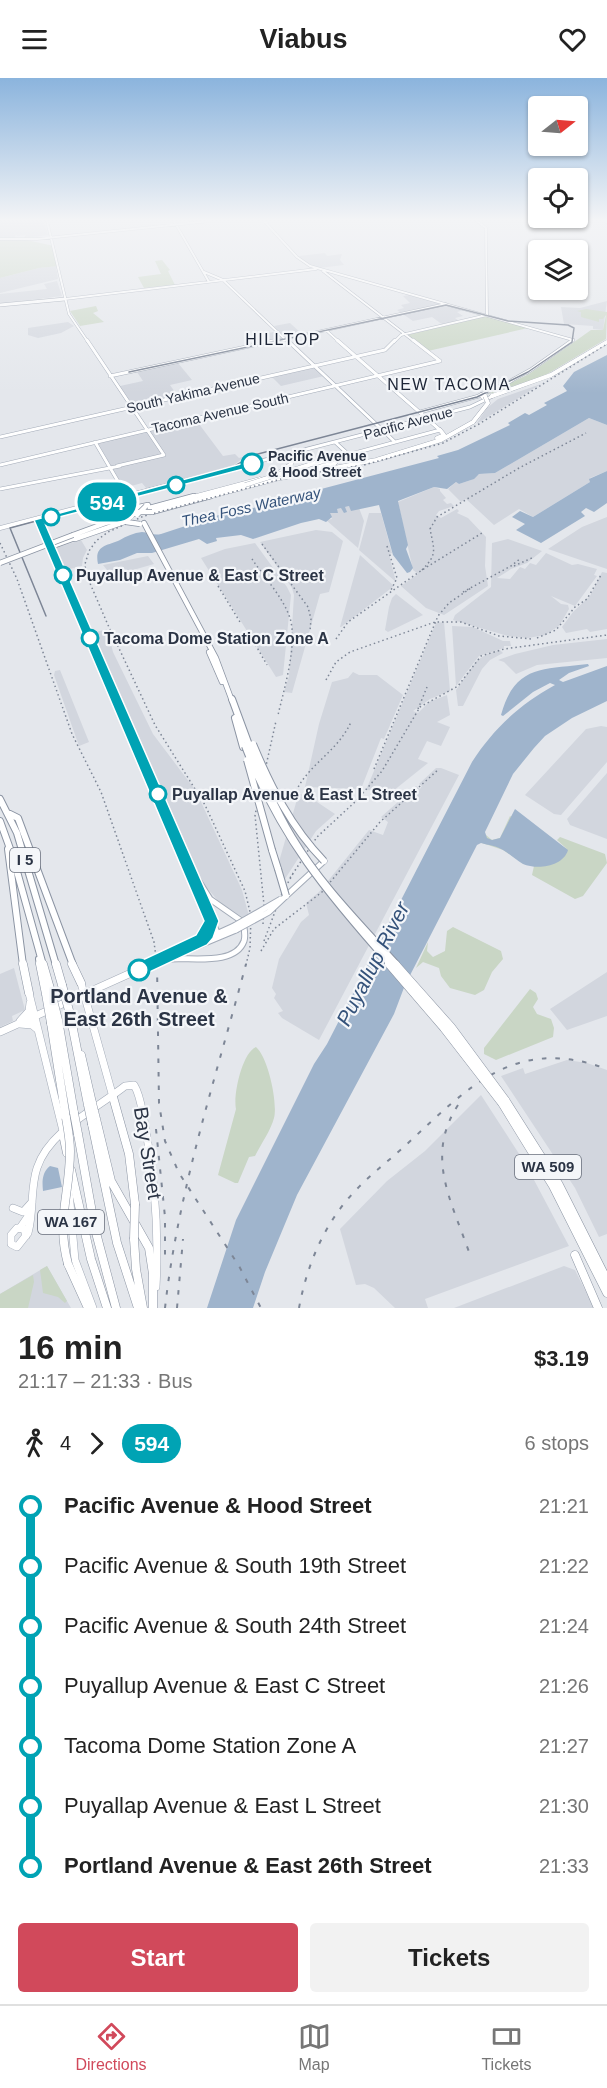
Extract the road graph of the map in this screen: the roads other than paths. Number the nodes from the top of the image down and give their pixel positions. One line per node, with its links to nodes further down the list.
1 (61, 278): 10 (main road)
2 (207, 278): 9 (main road)
3 (219, 278): 8 (main road)
4 (235, 278): 8 (main road)
5 (332, 278): 14 (main road)
6 (356, 278): 11 (main road)
7 (487, 278): 13 (main road)
8 (223, 280): 9 (main road); 17 (main road)
9 (209, 282): 10 (main road)
10 (65, 297): 12 (highway); 21 (main road)
11 (446, 304): 13 (main road); 14 (main road)
12 (0, 305)
13 (487, 315): 16 (main road); 25 (main road)
14 (383, 318): 15 (main road); 16 (main road)
15 (326, 330): 17 (main road); 19 (main road)
16 (404, 334): 19 (main road, South Yakima Avenue); 22 (main road, Tacoma Avenue South)
17 (285, 339): 20 (main road); 21 (main road)
18 (607, 340): 24 (highway)
19 (356, 356): 20 (main road, South Yakima Avenue); 22 (main road)
20 (314, 366): 23 (main road); 28 (main road, South Yakima Avenue)
21 (110, 376): 28 (main road)
22 (378, 376): 23 (main road, Tacoma Avenue South); 30 (main road)
23 (335, 386): 33 (main road, Tacoma Avenue South); 34 (main road)
24 (494, 395): 25 (main road); 32 (highway); 32 (highway, bridge)
25 (482, 397): 26 (main road); 26 (main road); 29 (main road, Pacific Avenue); 32 (highway, bridge)
26 (467, 400): 27 (main road)
27 (459, 402): 29 (main road); 30 (main road)
28 (131, 407): 33 (main road); 37 (main road, South Yakima Avenue)
29 (467, 408): 31 (main road, Pacific Avenue)
30 (420, 412): 31 (main road)
31 (427, 418): 34 (main road, Pacific Avenue); 35 (main road)
32 (472, 421): 52 (highway)
33 (147, 430): 38 (main road, Tacoma Avenue South); 50 (main road)
34 (382, 430): 39 (main road, Pacific Avenue); 40 (main road)
35 (440, 430): 40 (main road); 41 (highway)
36 (447, 435): 41 (highway)
37 (0, 437)
38 (95, 442): 49 (main road, Tacoma Avenue South); 51 (main road)
39 (335, 442): 42 (main road); 44 (main road, Pacific Avenue)
40 (395, 442): 43 (main road)
41 (408, 447): 52 (highway)
42 (341, 448): 43 (main road); 45 (main road)
43 (348, 454): 45 (main road)
44 (288, 456): 55 (highway, bridge); 58 (main road, Pacific Avenue)
45 (340, 457): 46 (main road); 47 (highway)
46 (322, 461): 47 (highway); 55 (highway, bridge)
47 (335, 463): 53 (highway, bridge)
48 (141, 464): 50 (main road)
49 (0, 465)
50 (117, 466): 51 (main road)
51 (110, 468): 56 (main road); 58 (main road)
52 (329, 469): 53 (highway)
53 (289, 474): 54 (highway); 57 (highway)
54 (234, 485): 59 (highway); 64 (highway)
55 (245, 485): 59 (highway)
56 (0, 489)
57 (229, 492): 59 (highway); 60 (highway)
58 (128, 496): 59 (highway); 61 (main road, Pacific Avenue)
59 (133, 511): 60 (highway, bridge); 62 (highway, bridge); 63 (highway, bridge); 64 (highway); 65 (highway)
60 (152, 512): 63 (highway, bridge)
61 (39, 519): 66 (main road, Pacific Avenue); 76 (main road)
62 (124, 522): 63 (highway, bridge); 67 (highway, bridge)
63 (142, 524): 69 (highway)
64 (97, 526): 68 (highway, bridge)
65 (107, 526): 67 (highway, bridge)
66 (0, 529)
67 (53, 546): 68 (highway, bridge)
68 (0, 565)
69 (169, 572): 70 (highway); 70 (highway)
70 (247, 746): 75 (highway, bridge); 77 (highway, bridge); 96 (highway, WA 509, bridge)
71 (0, 799): 72 (highway, I 5)
72 (9, 813): 84 (highway); 97 (highway, I 5, bridge)
73 (0, 821): 74 (highway, I 5)
74 (9, 844): 85 (highway, I 5); 86 (highway)
75 (324, 861): 77 (main road, bridge)
76 (190, 868): 78 (main road); 82 (main road)
77 (286, 896): 79 (main road, bridge)
78 (211, 921): 79 (main road); 80 (main road); 81 (main road)
79 (233, 928): 80 (main road)
80 (218, 935): 81 (main road); 82 (main road)
81 (202, 940): 83 (main road)
82 (170, 959): 83 (main road)
83 (155, 963): 87 (main road)
84 (81, 983): 87 (main road)
85 (49, 993): 89 (highway, bridge)
86 (30, 995): 88 (main road); 90 (main road)
87 (84, 995): 88 (main road); 93 (main road)
88 (35, 1017): 90 (main road); 91 (main road)
89 (55, 1021): 108 (highway, bridge); 111 (highway, bridge)
90 (18, 1023): 91 (main road); 92 (main road)
91 (39, 1031): 98 (main road)
92 (0, 1032)
93 (108, 1081): 94 (main road); 95 (main road)
94 (121, 1089): 95 (main road, Bay Street); 114 (main road, Bay Street)
95 (112, 1096): 97 (main road, Bay Street); 113 (highway, bridge)
96 (503, 1101): 104 (highway, WA 509)
97 (91, 1120): 98 (main road, Bay Street); 112 (highway, I 5); 114 (highway)
98 (63, 1134): 99 (main road, Bay Street); 109 (main road, WA 167); 110 (highway)
99 (34, 1196): 100 (main road); 101 (main road, Bay Street)
100 (13, 1208)
101 (33, 1209): 102 (main road); 103 (main road, Bay Street)
102 (20, 1228): 103 (main road); 103 (main road)
103 (27, 1236)
104 (583, 1237): 106 (highway, WA 509)
105 (575, 1255): 115 (highway)
106 (603, 1275): 107 (highway, WA 509)
107 (607, 1293)
108 (88, 1308)
109 (93, 1308)
110 (107, 1308)
111 (116, 1308)
112 (138, 1308)
113 (143, 1308)
114 (154, 1308)
115 (598, 1308)

